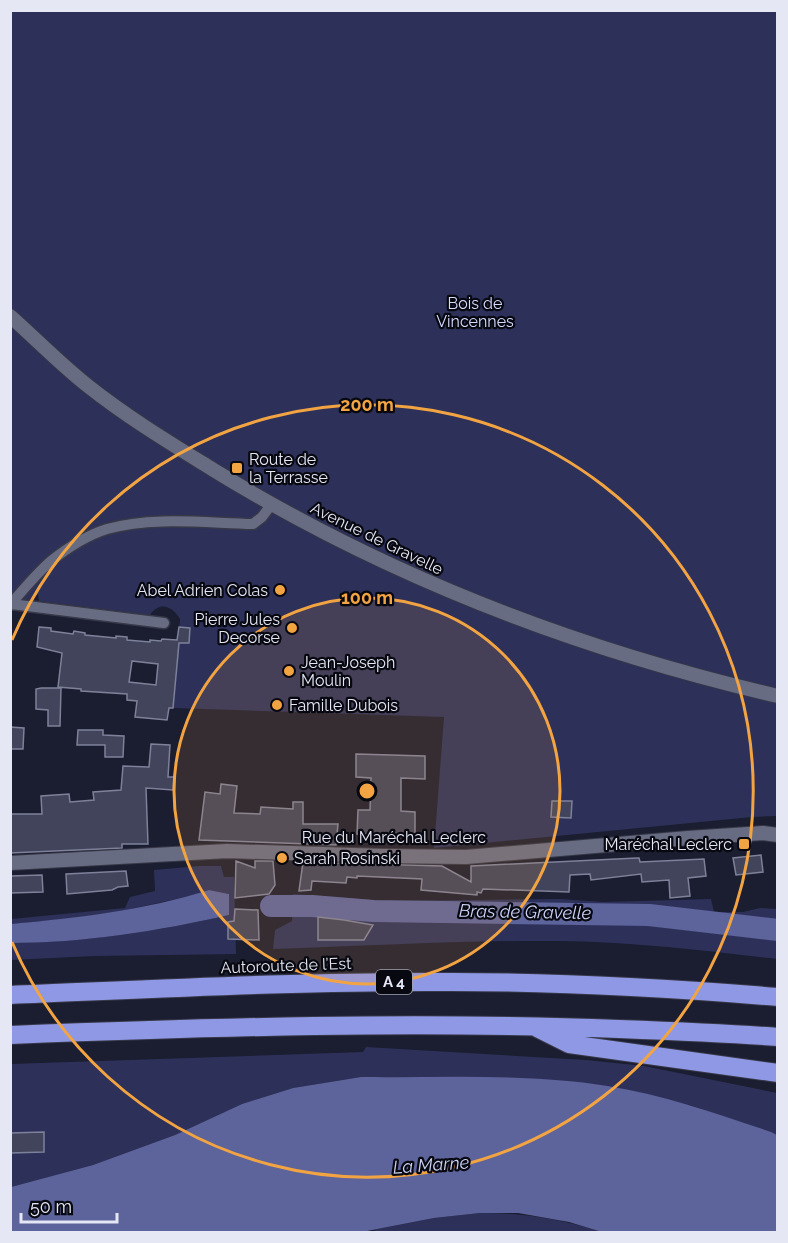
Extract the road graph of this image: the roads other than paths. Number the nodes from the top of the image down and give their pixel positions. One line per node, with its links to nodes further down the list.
1 (10, 316): 2 (street, Avenue de Gravelle)
2 (271, 505): 3 (street); 5 (street, Avenue de Gravelle)
3 (11, 605): 4 (street)
4 (164, 623)
5 (777, 696)
6 (777, 835): 7 (street, Rue du Maréchal Leclerc)
7 (10, 863)
8 (10, 996): 9 (highway, Autoroute de l’Est / A 4)
9 (777, 997)
10 (533, 1026): 11 (highway); 12 (highway); 13 (highway)
11 (10, 1035)
12 (777, 1037)
13 (777, 1072)

